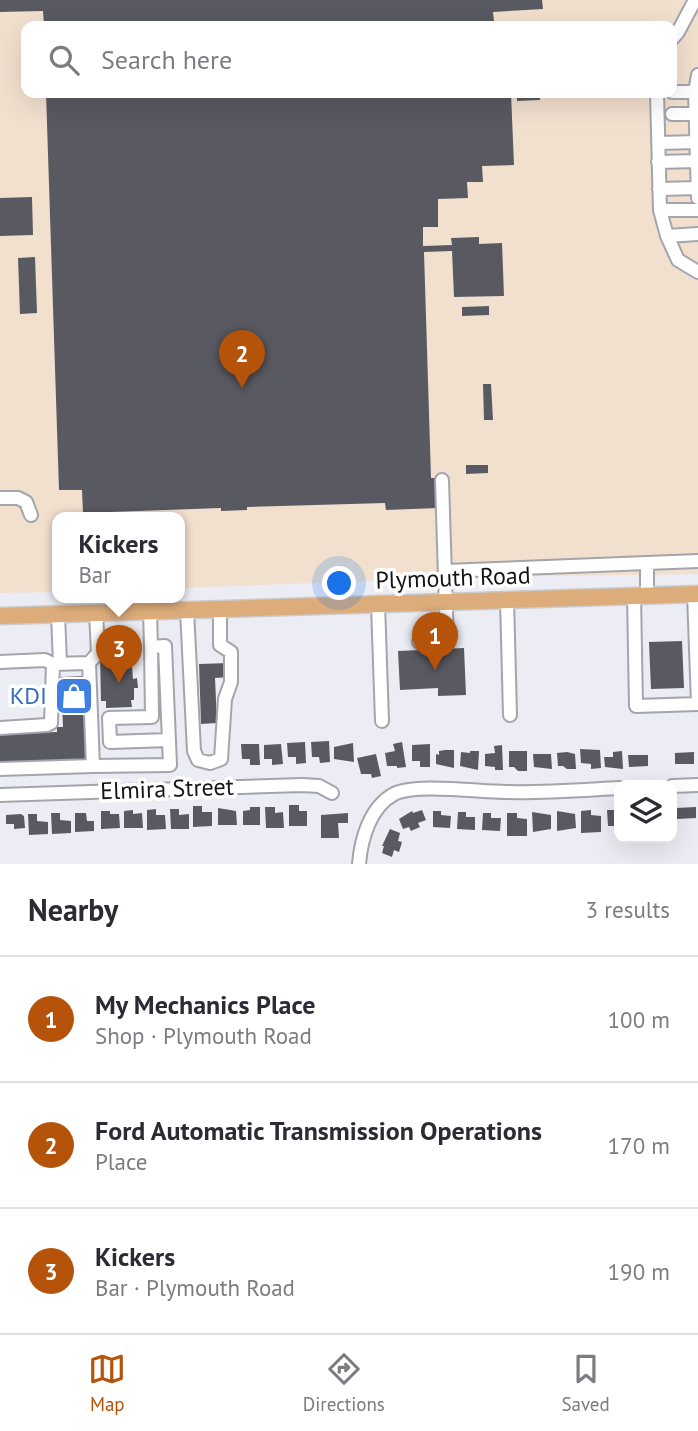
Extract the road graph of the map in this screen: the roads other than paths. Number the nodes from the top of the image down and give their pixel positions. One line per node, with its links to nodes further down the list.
1 (695, 0): 2 (street)
2 (677, 32)
3 (698, 75): 5 (street)
4 (677, 92): 5 (street)
5 (695, 92): 8 (street)
6 (657, 98): 10 (street)
7 (672, 114): 8 (street)
8 (697, 122): 9 (street)
9 (696, 142): 10 (street); 11 (street)
10 (659, 143): 12 (street)
11 (697, 161): 12 (street); 13 (street)
12 (658, 162): 14 (street)
13 (698, 188): 14 (street); 15 (street)
14 (659, 189): 16 (street)
15 (698, 198)
16 (660, 210): 17 (street); 19 (street)
17 (698, 210)
18 (698, 234): 19 (street)
19 (667, 236): 20 (street)
20 (698, 272)
21 (442, 480): 26 (street)
22 (0, 498): 23 (street)
23 (31, 515)
24 (698, 561): 25 (street)
25 (647, 563): 26 (street); 28 (street)
26 (444, 570): 30 (street)
27 (696, 594): 28 (main road, Plymouth Road); 28 (street)
28 (640, 595): 29 (main road, Plymouth Road)
29 (508, 599): 30 (main road, Plymouth Road); 43 (street)
30 (445, 601): 31 (main road, Plymouth Road); 38 (street)
31 (378, 604): 32 (main road, Plymouth Road); 44 (street)
32 (220, 609): 33 (main road, Plymouth Road); 33 (street)
33 (187, 610): 34 (main road, Plymouth Road)
34 (150, 611): 35 (main road, Plymouth Road); 39 (street)
35 (96, 612): 36 (main road, Plymouth Road); 41 (street)
36 (58, 614): 37 (main road, Plymouth Road); 42 (street)
37 (0, 615)
38 (419, 642)
39 (151, 646): 46 (street); 46 (street)
40 (0, 662): 42 (street)
41 (89, 663): 42 (street); 47 (street)
42 (56, 664): 45 (street)
43 (510, 715)
44 (382, 720)
45 (0, 727)
46 (169, 740): 47 (street)
47 (93, 766): 48 (street)
48 (0, 769)
49 (698, 785): 50 (street)
50 (677, 786)
51 (614, 788): 54 (street)
52 (332, 793): 53 (street, Elmira Street)
53 (0, 795)
54 (359, 864)

